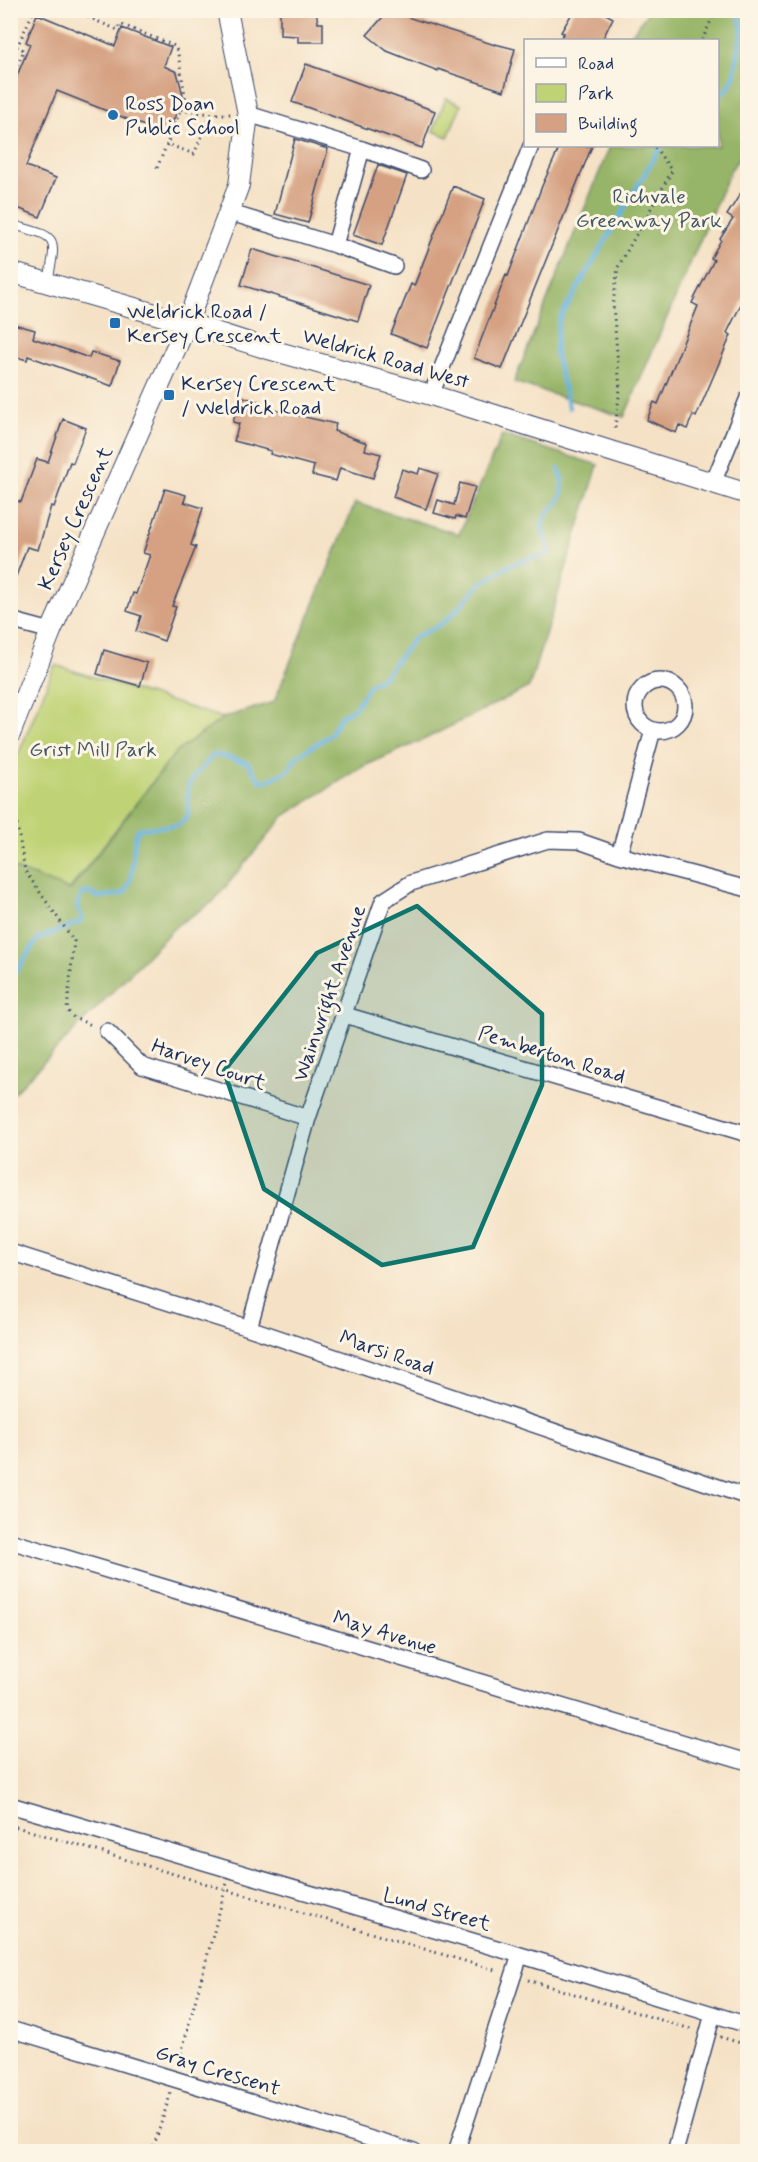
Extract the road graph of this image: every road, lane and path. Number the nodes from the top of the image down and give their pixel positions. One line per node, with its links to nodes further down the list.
1 (34, 10): 6 (path)
2 (71, 10): 7 (path)
3 (227, 10): 9 (street, Kersey Crescent)
4 (716, 10): 5 (path)
5 (702, 39)
6 (10, 82)
7 (181, 109): 8 (path); 10 (path)
8 (217, 114): 9 (path); 10 (path)
9 (248, 114): 13 (street); 16 (street, Kersey Crescent)
10 (167, 144): 14 (path)
11 (531, 147): 23 (street)
12 (655, 147): 25 (path)
13 (362, 149): 15 (street); 18 (street)
14 (157, 168)
15 (421, 170)
16 (228, 212): 18 (street); 22 (street, Kersey Crescent)
17 (10, 224): 21 (lane)
18 (335, 244): 19 (street)
19 (394, 266)
20 (10, 272): 21 (street, Weldrick Road West)
21 (48, 283): 22 (street, Weldrick Road West)
22 (187, 323): 23 (street, Weldrick Road West); 29 (street, Kersey Crescent)
23 (431, 395): 26 (street, Weldrick Road West)
24 (747, 398): 26 (street)
25 (615, 428)
26 (713, 483): 27 (street, Weldrick Road West)
27 (747, 494)
28 (10, 620): 29 (street)
29 (51, 631): 31 (street, Kersey Crescent)
30 (653, 730): 33 (street)
31 (10, 734)
32 (10, 815): 36 (path)
33 (619, 855): 34 (street, Wainwright Avenue); 35 (street, Wainwright Avenue)
34 (747, 889)
35 (345, 1015): 37 (street, Wainwright Avenue); 38 (street, Pemberton Road)
36 (107, 1030): 37 (street, Harvey Court)
37 (308, 1118): 40 (street, Wainwright Avenue)
38 (747, 1134)
39 (10, 1252): 40 (street, Marsi Road)
40 (249, 1328): 41 (street, Marsi Road)
41 (747, 1497)
42 (10, 1541): 43 (street, May Avenue)
43 (747, 1762)
44 (10, 1805): 46 (street, Lund Street)
45 (10, 1825): 47 (path)
46 (230, 1870): 47 (path); 48 (street, Lund Street)
47 (225, 1890): 49 (path); 55 (path)
48 (520, 1955): 49 (street); 50 (street, Lund Street)
49 (513, 1976): 53 (path); 58 (street)
50 (713, 2014): 51 (street, Lund Street); 53 (street)
51 (747, 2025)
52 (10, 2029): 55 (street, Gray Crescent)
53 (708, 2034): 54 (path); 59 (street)
54 (747, 2045)
55 (175, 2079): 56 (path); 57 (street, Gray Crescent)
56 (152, 2151)
57 (414, 2151)
58 (456, 2151)
59 (675, 2151)

